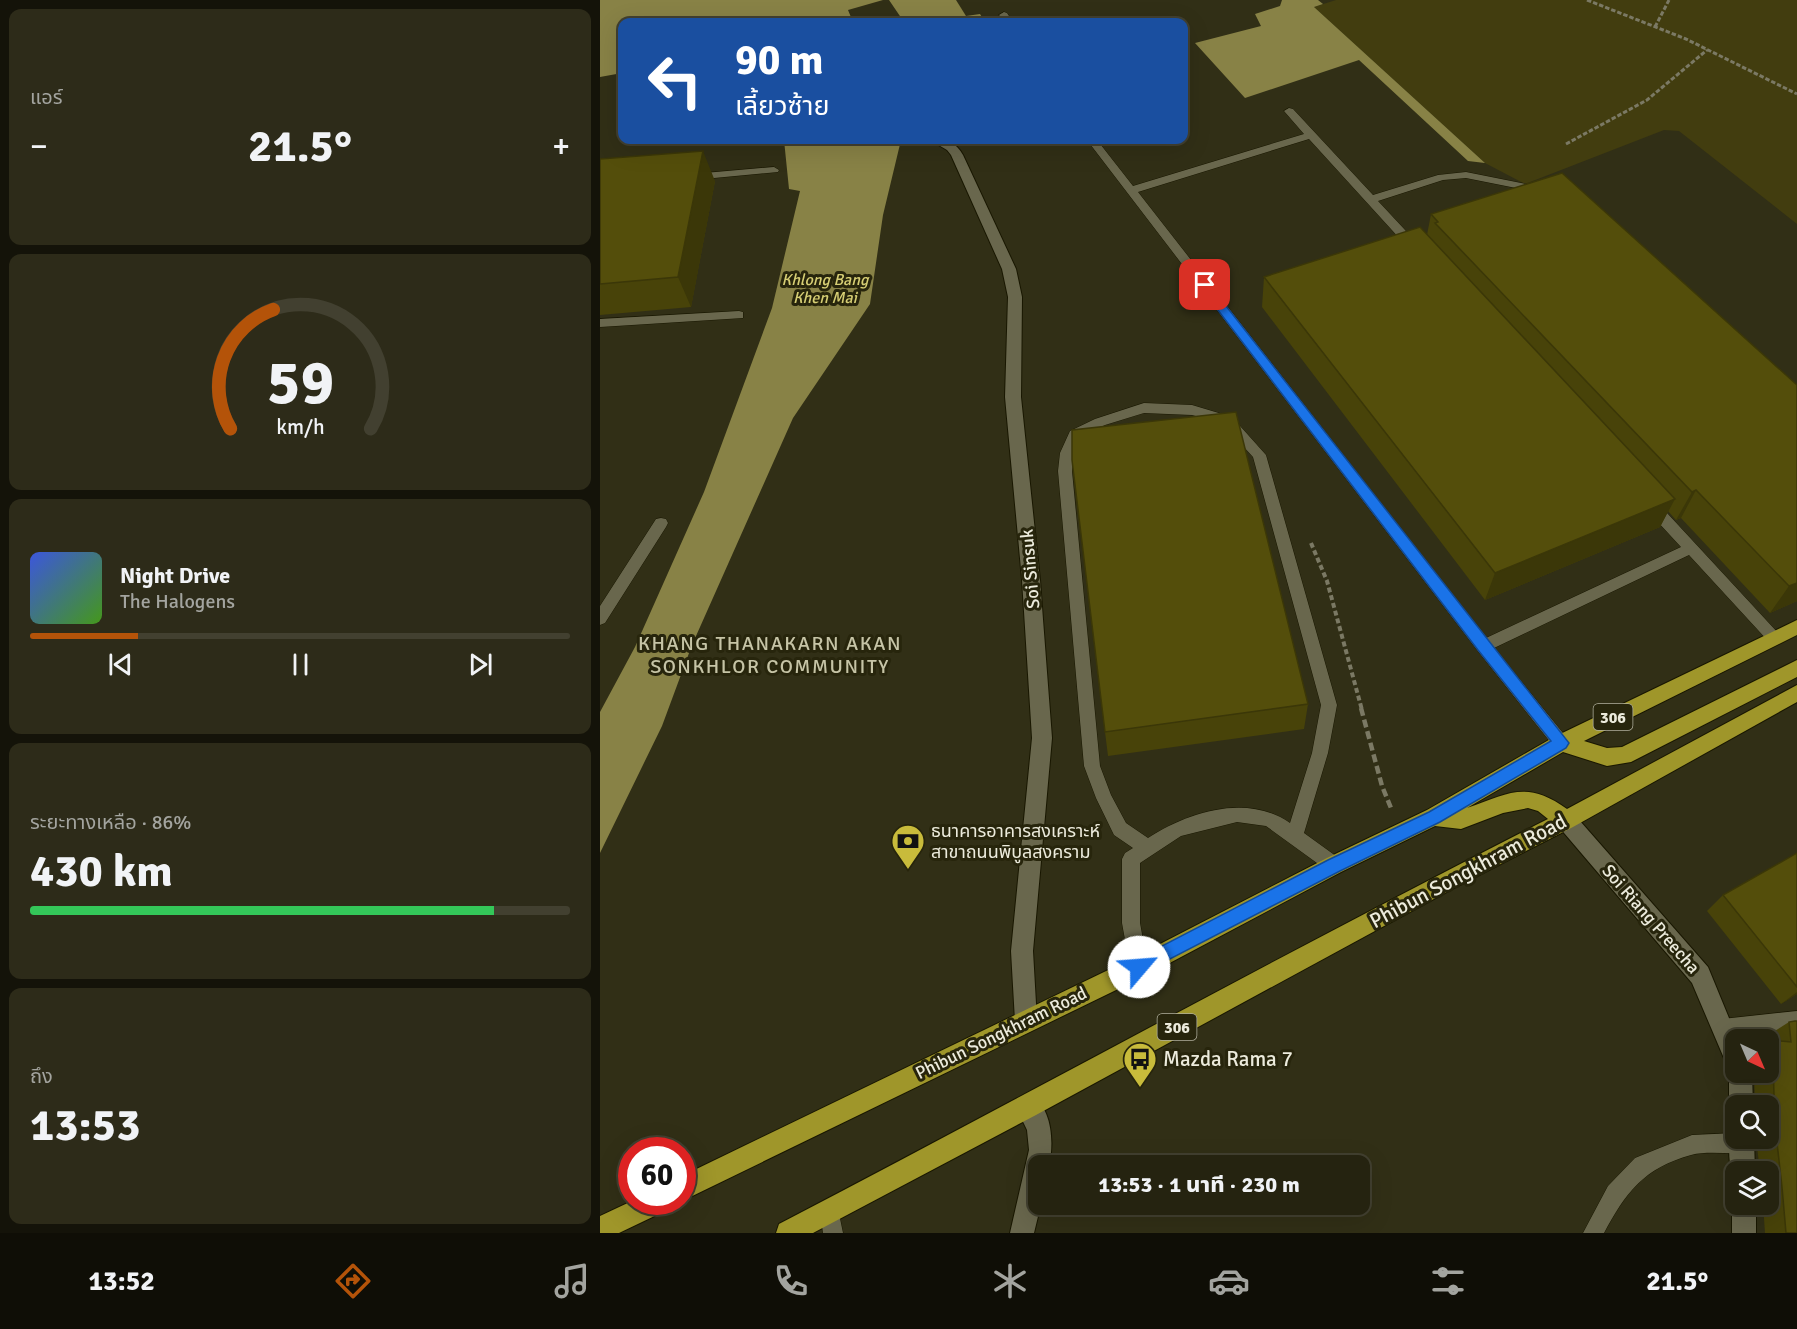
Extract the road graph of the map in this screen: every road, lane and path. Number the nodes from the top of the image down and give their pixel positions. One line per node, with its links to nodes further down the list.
1 (1587, 0): 3 (path)
2 (1670, 0): 3 (path)
3 (1655, 27): 4 (path)
4 (1707, 50): 5 (path); 10 (path)
5 (1797, 94)
6 (1289, 111): 7 (lane)
7 (1311, 135): 13 (lane); 15 (lane)
8 (945, 144): 38 (street, Soi Sinsuk)
9 (1095, 144): 13 (lane)
10 (1566, 144)
11 (774, 170): 12 (lane)
12 (681, 178)
13 (1132, 190): 26 (lane)
14 (1556, 194): 15 (lane)
15 (1370, 200): 16 (lane)
16 (1427, 261)
17 (738, 315): 18 (lane)
18 (600, 323)
19 (1643, 496): 22 (lane)
20 (661, 523): 23 (lane)
21 (1307, 533): 32 (path)
22 (1691, 548): 25 (lane); 26 (lane)
23 (600, 619)
24 (1797, 627): 25 (main road, Phibun Songkhram Road / 306)
25 (1774, 638): 29 (main road, Phibun Songkhram Road / 306)
26 (1483, 646): 29 (lane)
27 (1797, 668): 29 (main road)
28 (1797, 693): 31 (main road, Phibun Songkhram Road / 306)
29 (1561, 743): 30 (main road, Phibun Songkhram Road / 306)
30 (1434, 817): 31 (main road); 32 (main road, Phibun Songkhram Road / 306)
31 (1566, 820): 39 (street, Soi Riang Preecha); 41 (main road, Phibun Songkhram Road / 306)
32 (1400, 834): 35 (main road, Phibun Songkhram Road / 306)
33 (1294, 837): 34 (lane); 34 (lane); 35 (lane)
34 (1148, 848): 36 (lane)
35 (1334, 865): 36 (main road, Phibun Songkhram Road / 306)
36 (1139, 967): 38 (main road, Phibun Songkhram Road / 306)
37 (1797, 1020): 39 (lane)
38 (1026, 1021): 43 (main road, Phibun Songkhram Road / 306)
39 (1722, 1028): 40 (street, Soi Riang Preecha)
40 (1725, 1035)
41 (1028, 1107): 46 (main road, Phibun Songkhram Road / 306); 49 (street)
42 (1725, 1142): 50 (lane)
43 (696, 1182)
44 (629, 1215): 47 (main road)
45 (1744, 1215): 51 (street)
46 (832, 1222): 48 (main road, Phibun Songkhram Road / 306)
47 (600, 1229)
48 (788, 1233)
49 (1022, 1233)
50 (1593, 1233)
51 (1744, 1233)

